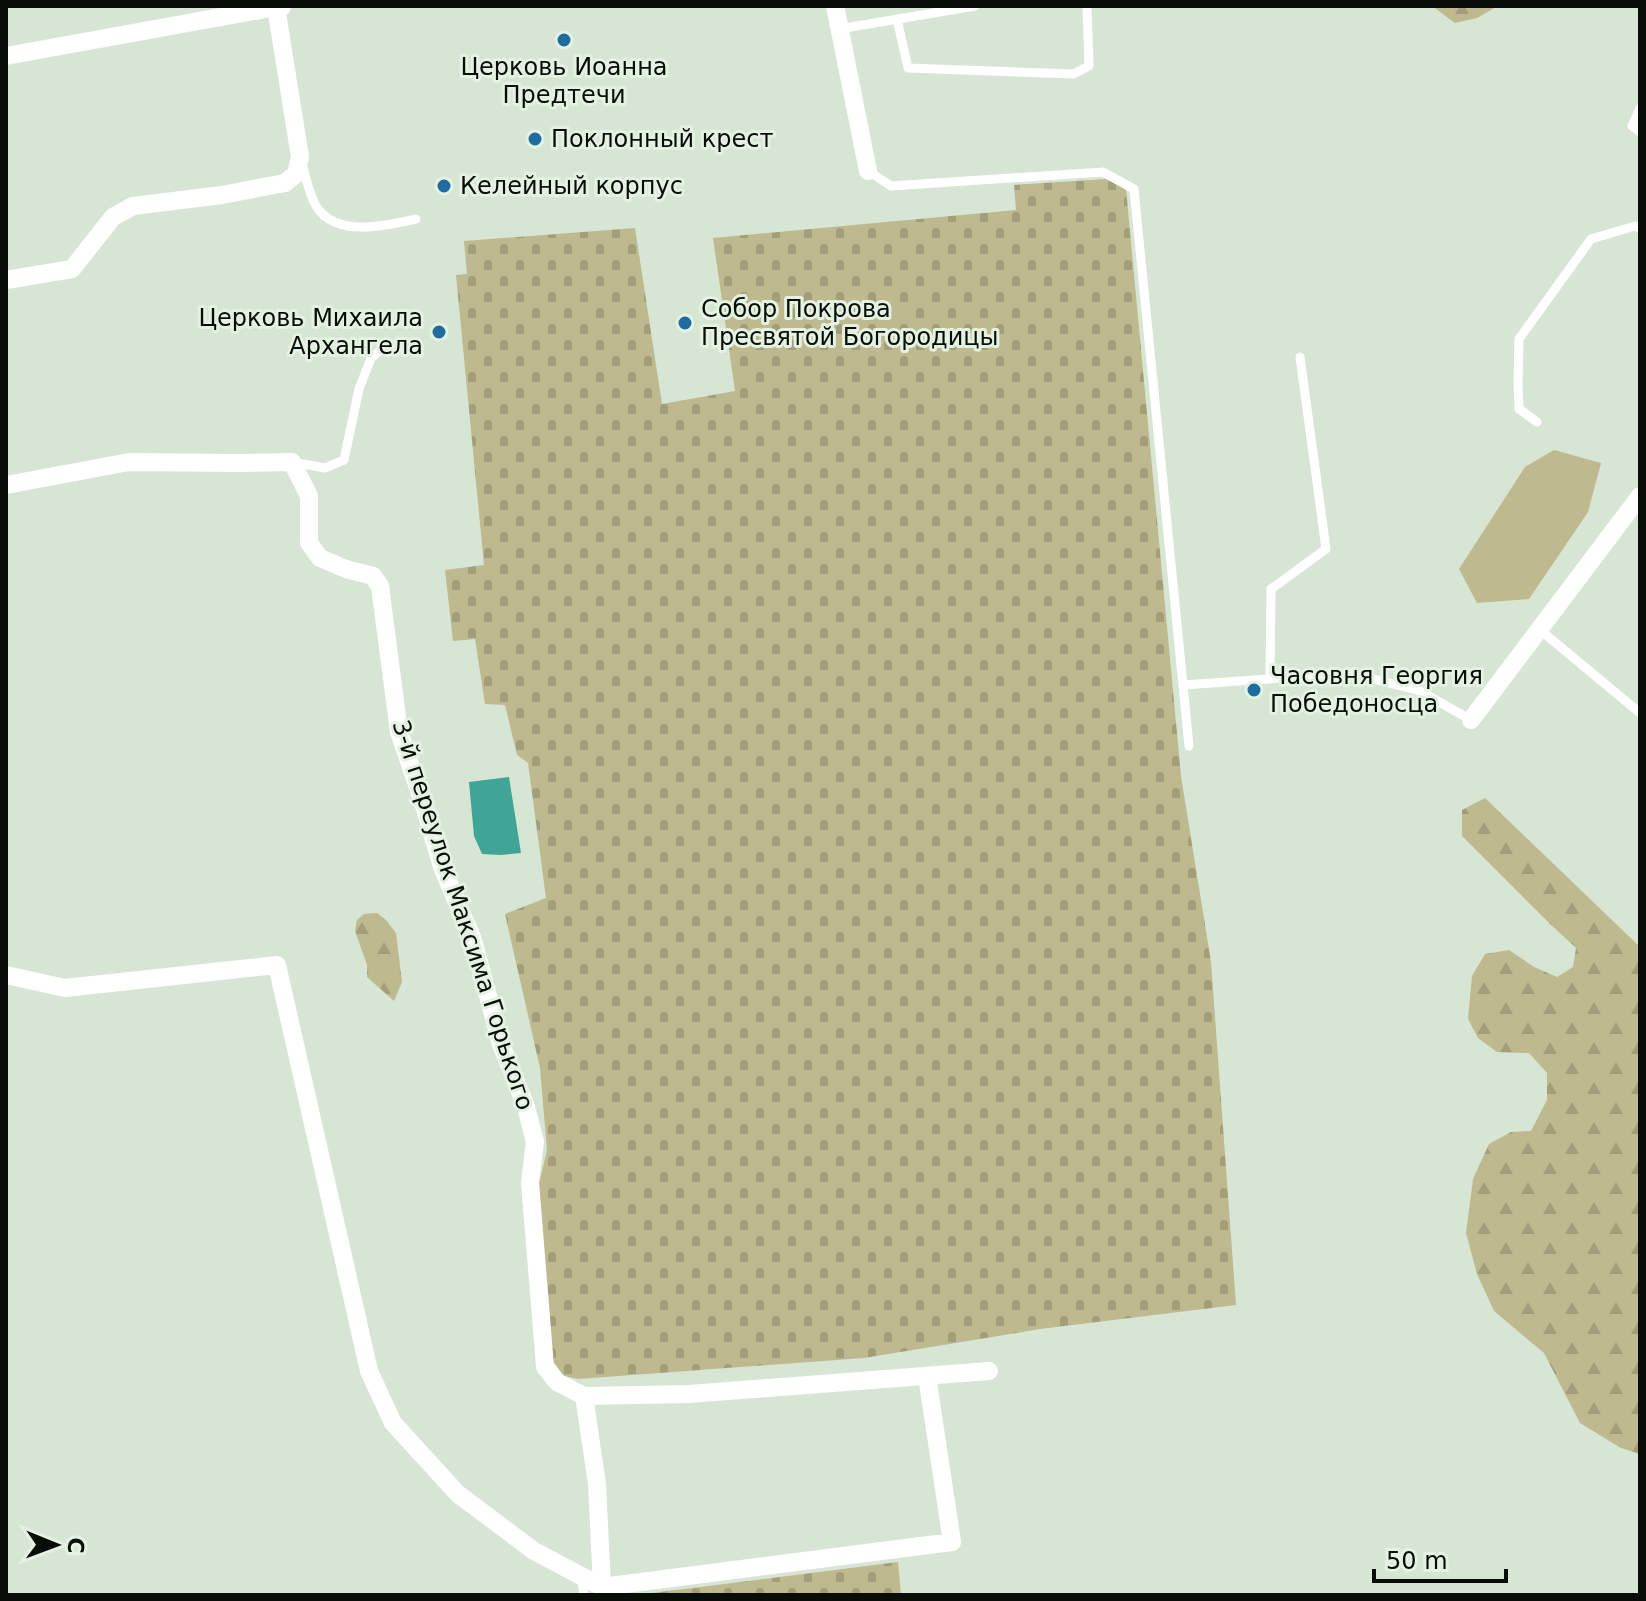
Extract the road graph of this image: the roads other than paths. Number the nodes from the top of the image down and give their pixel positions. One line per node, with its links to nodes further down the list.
1 (277, 6): 7 (street); 10 (street)
2 (835, 6): 6 (street)
3 (975, 6): 5 (lane)
4 (1087, 6): 5 (lane)
5 (897, 19): 6 (lane)
6 (839, 29): 11 (street)
7 (6, 56)
8 (1640, 108): 9 (lane)
9 (1640, 132)
10 (300, 157): 12 (lane); 14 (street)
11 (868, 171): 23 (lane)
12 (416, 219)
13 (1640, 229): 17 (lane)
14 (6, 280)
15 (381, 350): 18 (lane)
16 (1300, 357): 22 (lane)
17 (1537, 422)
18 (292, 462): 19 (street); 30 (street, 3-й переулок Максима Горького)
19 (6, 485)
20 (1640, 496): 21 (street)
21 (1539, 629): 24 (lane); 25 (street)
22 (1270, 679): 23 (lane); 25 (lane)
23 (1183, 685): 26 (lane)
24 (1640, 713)
25 (1471, 720)
26 (1189, 746)
27 (6, 975): 31 (street)
28 (989, 1371): 29 (street)
29 (927, 1376): 30 (street); 32 (street)
30 (584, 1396): 32 (street)
31 (581, 1576): 32 (street); 33 (lane)
32 (602, 1587)
33 (584, 1595)

